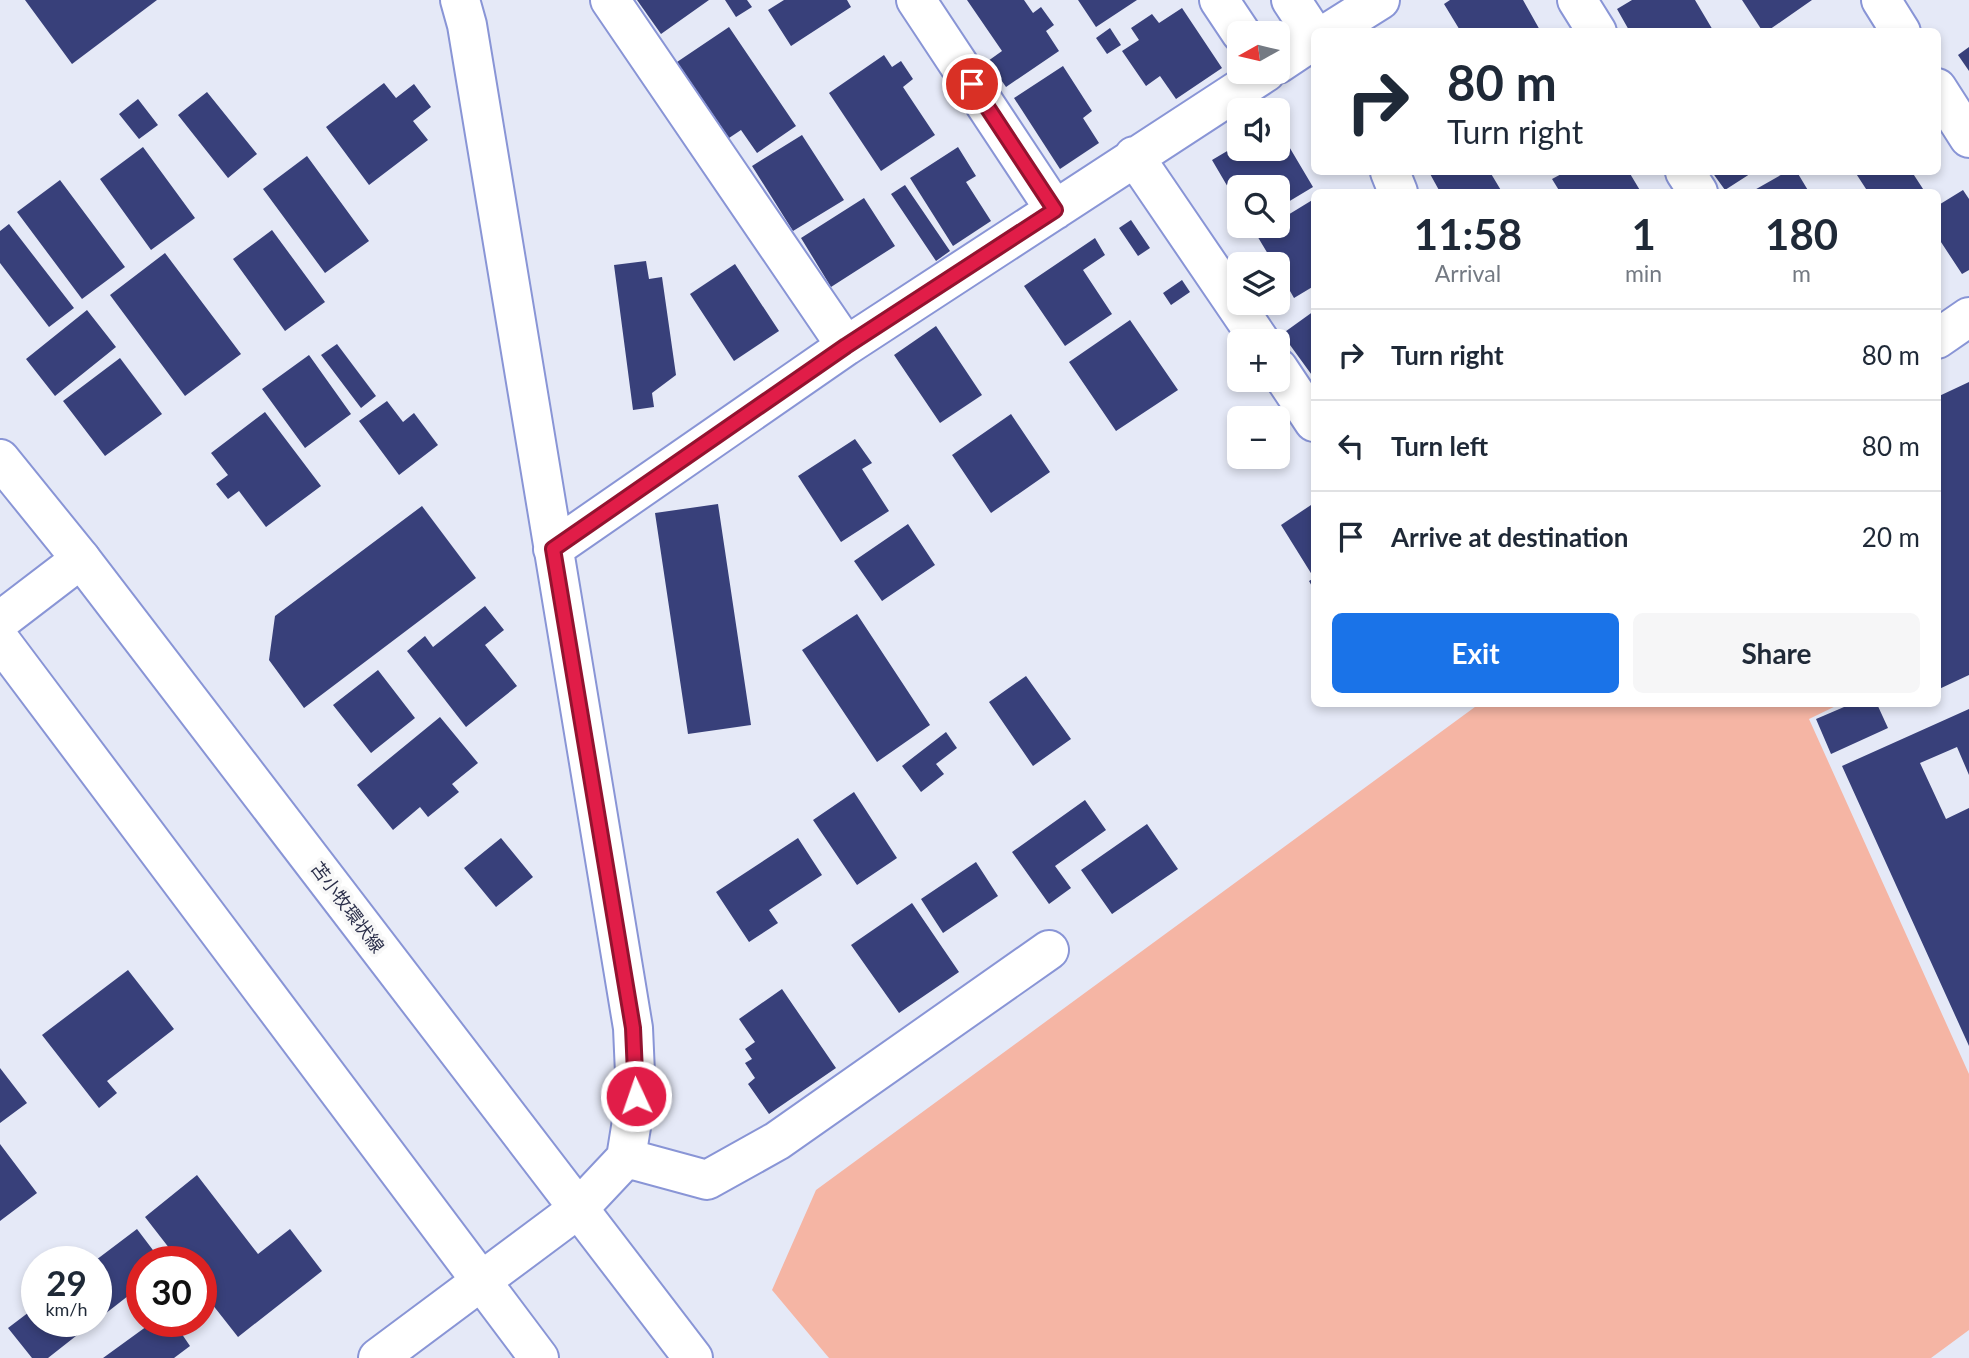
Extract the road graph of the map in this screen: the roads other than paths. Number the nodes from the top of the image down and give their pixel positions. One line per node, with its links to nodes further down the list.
1 (460, 0): 28 (street)
2 (610, 0): 24 (street)
3 (916, 0): 20 (street)
4 (1219, 0): 9 (street)
5 (1291, 0): 13 (street)
6 (1380, 0): 10 (street)
7 (1577, 0): 11 (street)
8 (1881, 0): 12 (street)
9 (1233, 21)
10 (1335, 28)
11 (1594, 28)
12 (1898, 28)
13 (1311, 30)
14 (1311, 42): 15 (street)
15 (1290, 56)
16 (1247, 84): 19 (street)
17 (1941, 94): 18 (street)
18 (1969, 138)
19 (1134, 156): 20 (street); 22 (street)
20 (1055, 210): 24 (street)
21 (1969, 317): 23 (street)
22 (1252, 329)
23 (1941, 337)
24 (846, 346): 28 (street)
25 (1290, 386): 26 (street)
26 (1311, 418)
27 (0, 459): 29 (street, 苫小牧環状線)
28 (553, 549): 33 (street)
29 (82, 559): 30 (street); 34 (street, 苫小牧環状線)
30 (0, 621)
31 (0, 640): 35 (street)
32 (1049, 950): 33 (street)
33 (626, 1158): 34 (street)
34 (578, 1209): 35 (street); 38 (street, 苫小牧環状線)
35 (481, 1282): 36 (street); 37 (street)
36 (379, 1358)
37 (539, 1358)
38 (693, 1358)

